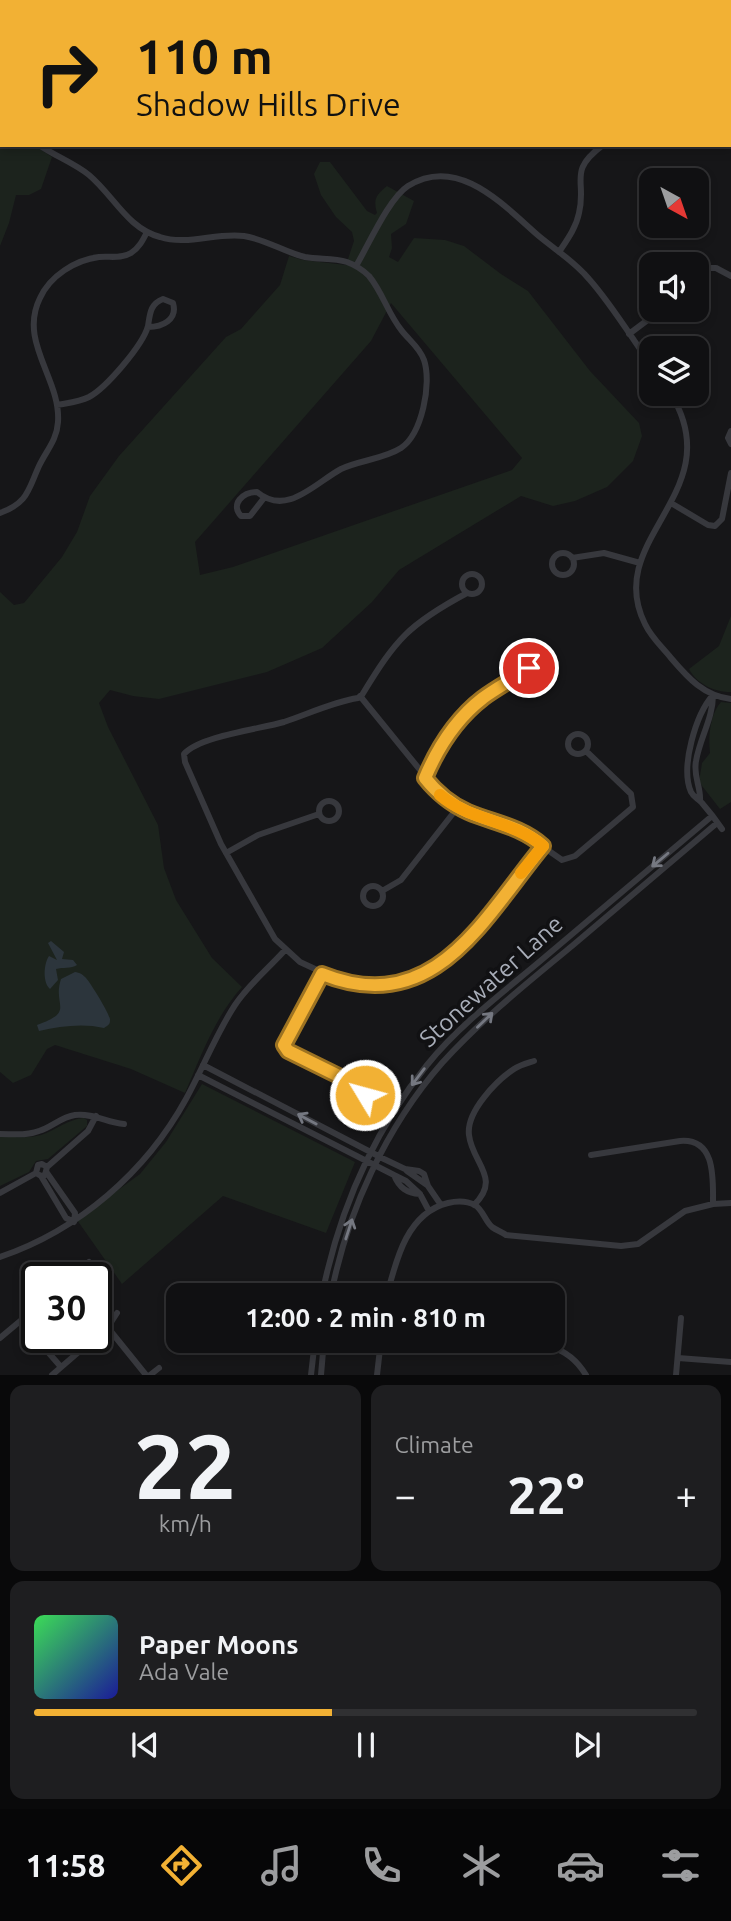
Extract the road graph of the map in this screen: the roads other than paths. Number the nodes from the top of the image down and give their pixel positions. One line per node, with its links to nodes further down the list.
1 (42, 147): 3 (street)
2 (601, 147): 4 (street)
3 (147, 232): 5 (street); 12 (street)
4 (559, 252): 5 (street); 10 (street)
5 (356, 266): 17 (street)
6 (709, 268): 7 (street)
7 (731, 276)
8 (645, 322): 10 (street)
9 (148, 327): 9 (street); 12 (street)
10 (629, 334): 11 (street)
11 (639, 348)
12 (57, 405): 19 (street)
13 (677, 406): 18 (street)
14 (731, 431): 15 (street)
15 (731, 444)
16 (731, 473): 18 (street)
17 (264, 498): 17 (street)
18 (671, 503): 21 (street)
19 (0, 513)
20 (572, 558): 21 (street)
21 (640, 563): 24 (street)
22 (467, 593): 25 (street)
23 (529, 668): 28 (street)
24 (713, 695): 26 (street); 31 (street)
25 (360, 696): 28 (street); 33 (street)
26 (731, 699)
27 (586, 751): 32 (street)
28 (425, 778): 29 (street)
29 (458, 807): 32 (street); 34 (street)
30 (319, 814): 33 (street)
31 (712, 816): 44 (street, Stonewater Lane, one-way to 44); 46 (street, Stonewater Lane, one-way to 31)
32 (543, 846): 36 (street)
33 (226, 853): 35 (street)
34 (382, 891)
35 (285, 950): 36 (street); 38 (street)
36 (322, 974): 40 (street)
37 (534, 1061): 56 (street)
38 (203, 1065): 39 (street); 44 (street, one-way to 38)
39 (198, 1075): 47 (street); 58 (street)
40 (365, 1089)
41 (96, 1116): 42 (street); 43 (street); 49 (street)
42 (124, 1124)
43 (0, 1134)
44 (371, 1152): 46 (street); 47 (street, Stonewater Lane)
45 (592, 1155): 54 (street)
46 (380, 1157): 48 (street, Stonewater Lane); 55 (street)
47 (366, 1160): 48 (street); 60 (street, Stonewater Lane)
48 (376, 1166): 57 (street); 61 (street, Stonewater Lane, one-way to 48)
49 (43, 1172): 50 (street); 51 (street); 52 (street)
50 (59, 1190): 52 (street); 58 (street)
51 (0, 1192)
52 (52, 1194): 58 (street)
53 (731, 1203): 54 (street)
54 (713, 1204): 56 (street)
55 (441, 1205): 56 (street); 57 (street)
56 (474, 1205)
57 (429, 1211): 62 (street)
58 (74, 1222): 59 (street)
59 (0, 1257)
60 (325, 1283)
61 (334, 1283)
62 (391, 1283)
63 (117, 1313): 66 (street)
64 (681, 1318): 74 (street)
65 (20, 1321): 68 (street); 76 (street)
66 (112, 1321)
67 (112, 1332): 79 (street)
68 (0, 1338)
69 (77, 1353): 76 (street)
70 (314, 1353): 80 (street)
71 (323, 1353): 81 (street)
72 (380, 1353): 82 (street)
73 (565, 1353): 83 (street)
74 (678, 1358): 75 (street); 84 (street)
75 (731, 1362)
76 (61, 1367): 78 (street)
77 (159, 1368): 79 (street)
78 (52, 1375)
79 (148, 1375)
80 (311, 1375)
81 (321, 1375)
82 (377, 1375)
83 (586, 1375)
84 (676, 1375)

